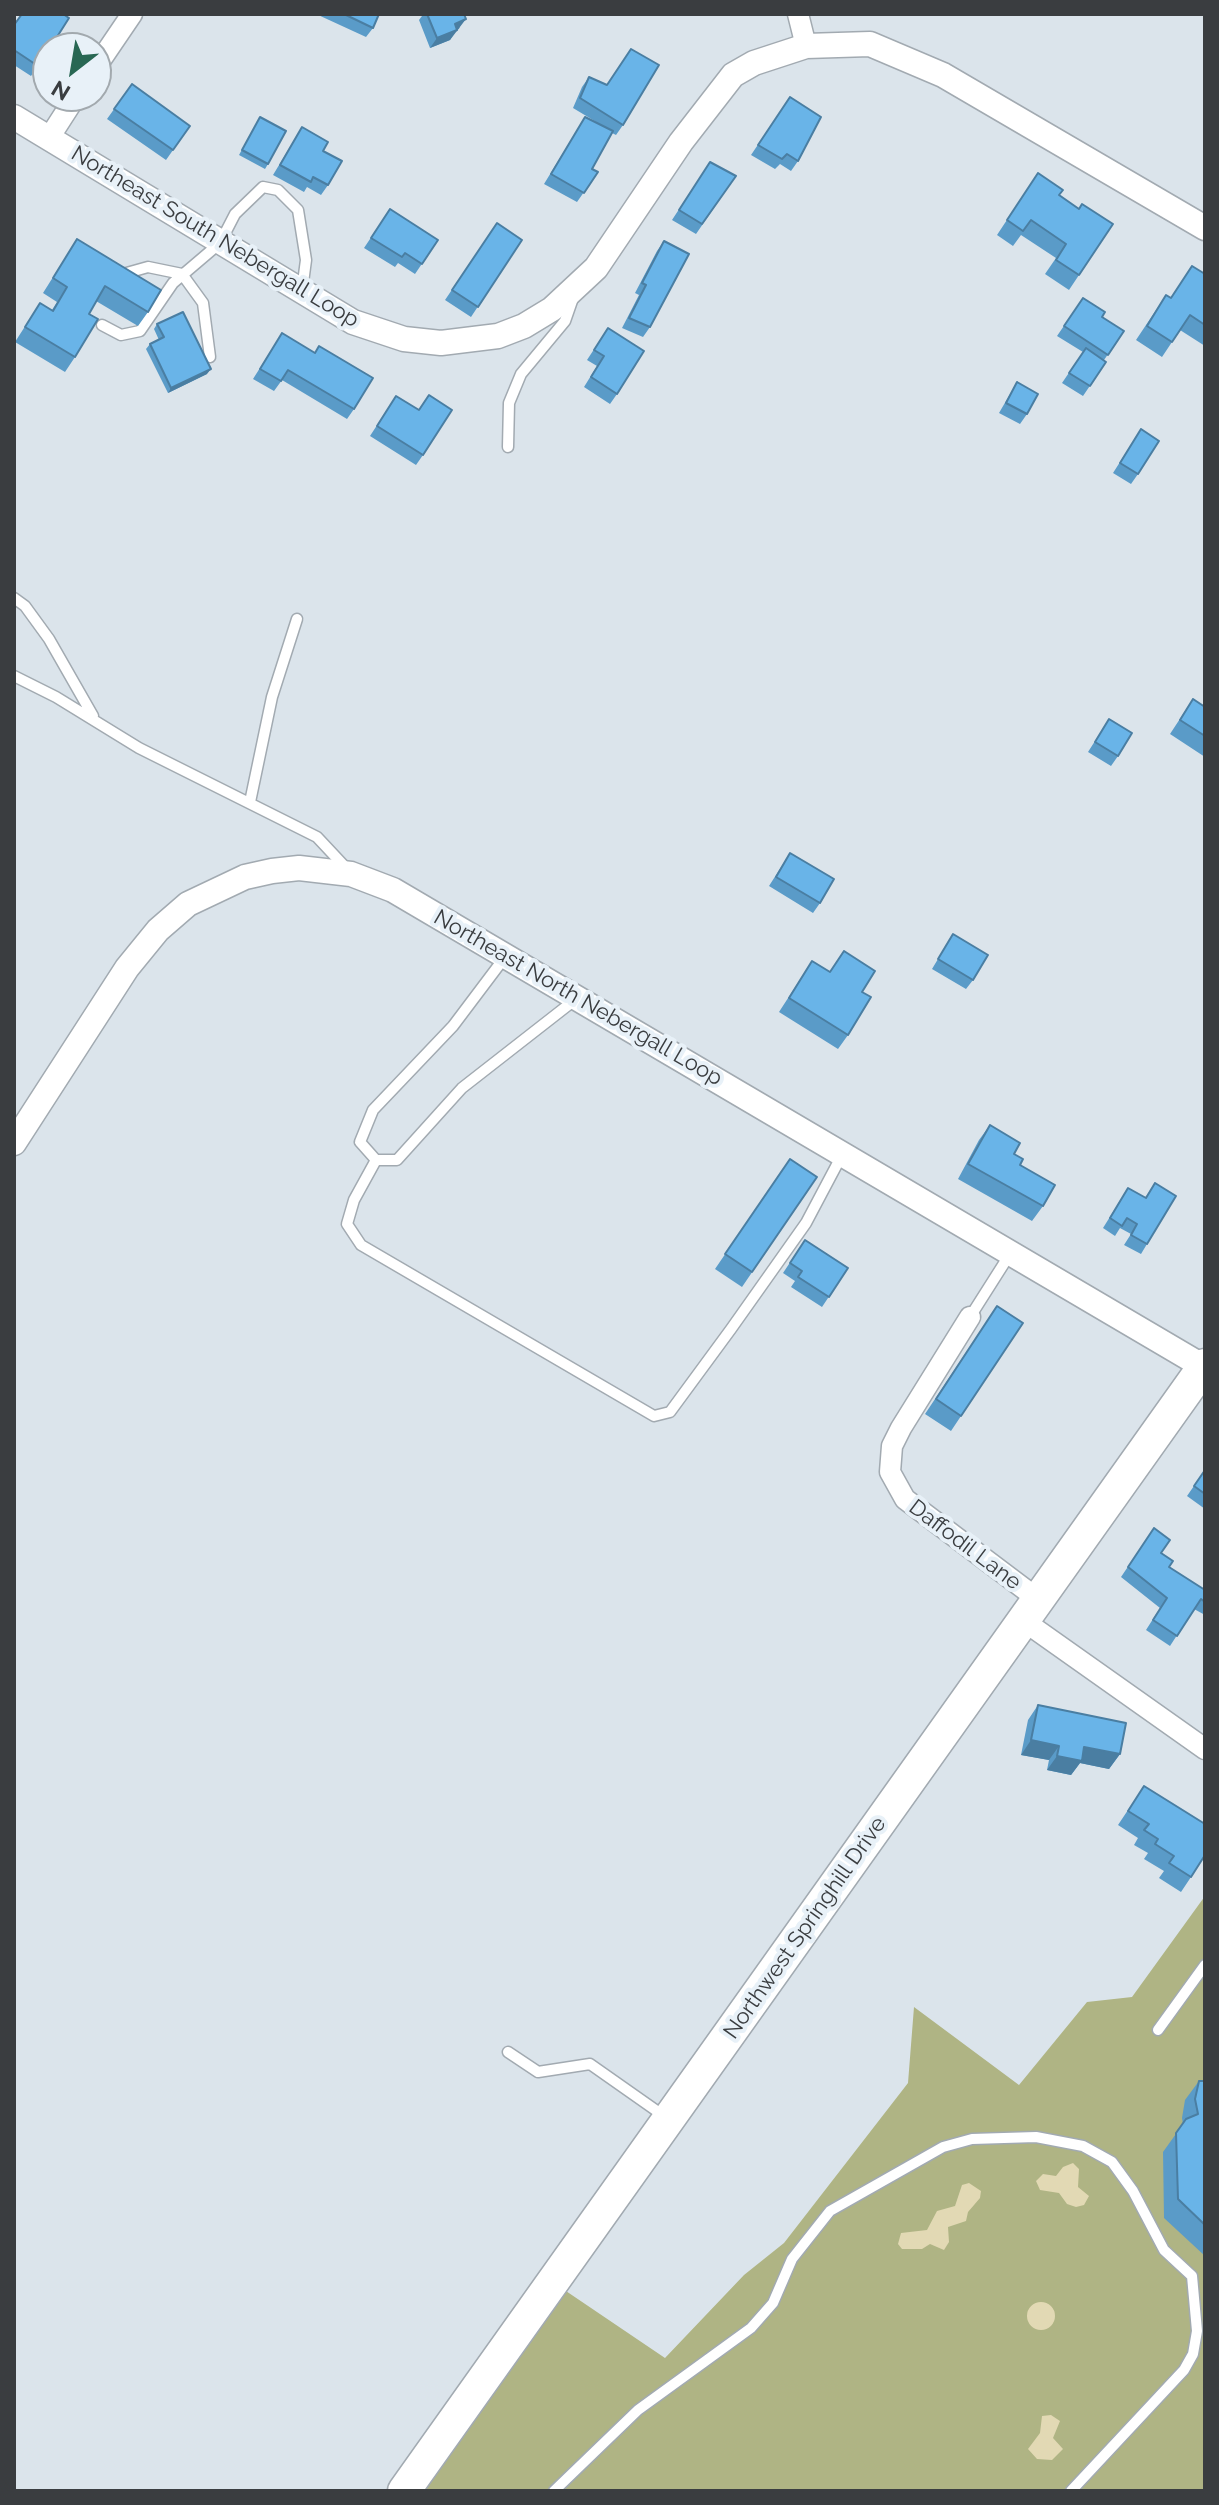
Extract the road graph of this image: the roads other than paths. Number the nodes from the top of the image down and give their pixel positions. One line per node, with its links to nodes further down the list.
1 (132, 14): 3 (street)
2 (798, 14): 4 (street)
3 (112, 43)
4 (806, 46): 8 (street, Northeast South Nebergall Loop); 12 (street, Northeast South Nebergall Loop)
5 (66, 112): 7 (street)
6 (14, 117): 7 (street, Northeast South Nebergall Loop)
7 (49, 138): 9 (street, Northeast South Nebergall Loop)
8 (1205, 228)
9 (220, 243): 11 (lane); 13 (street, Northeast South Nebergall Loop); 13 (lane)
10 (123, 274): 11 (lane)
11 (182, 274): 14 (lane); 15 (lane)
12 (577, 288): 13 (street, Northeast South Nebergall Loop); 16 (lane)
13 (301, 294)
14 (102, 325)
15 (210, 357)
16 (508, 447)
17 (14, 598): 20 (lane)
18 (297, 619): 21 (lane)
19 (14, 676): 20 (lane)
20 (96, 721): 21 (lane)
21 (250, 802): 22 (lane)
22 (351, 874): 23 (street, Northeast North Nebergall Loop); 25 (street, Northeast North Nebergall Loop)
23 (506, 956): 24 (street, Northeast North Nebergall Loop); 27 (lane)
24 (578, 998): 26 (street, Northeast North Nebergall Loop); 27 (lane)
25 (16, 1137)
26 (843, 1153): 27 (lane); 28 (street, Northeast North Nebergall Loop)
27 (376, 1160)
28 (1011, 1253): 29 (lane); 30 (street, Northeast North Nebergall Loop)
29 (970, 1317): 31 (street, Daffodil Lane)
30 (1205, 1366): 31 (main road, Northwest Springhill Drive)
31 (1032, 1611): 32 (street, Daffodil Lane); 36 (main road, Northwest Springhill Drive)
32 (1205, 1749)
33 (1205, 1965): 34 (lane)
34 (1158, 2030)
35 (508, 2052): 36 (lane)
36 (668, 2120): 39 (main road, Northwest Springhill Drive)
37 (1205, 2347): 38 (lane)
38 (1193, 2354): 40 (lane); 41 (lane)
39 (404, 2491)
40 (554, 2491)
41 (1071, 2491)

